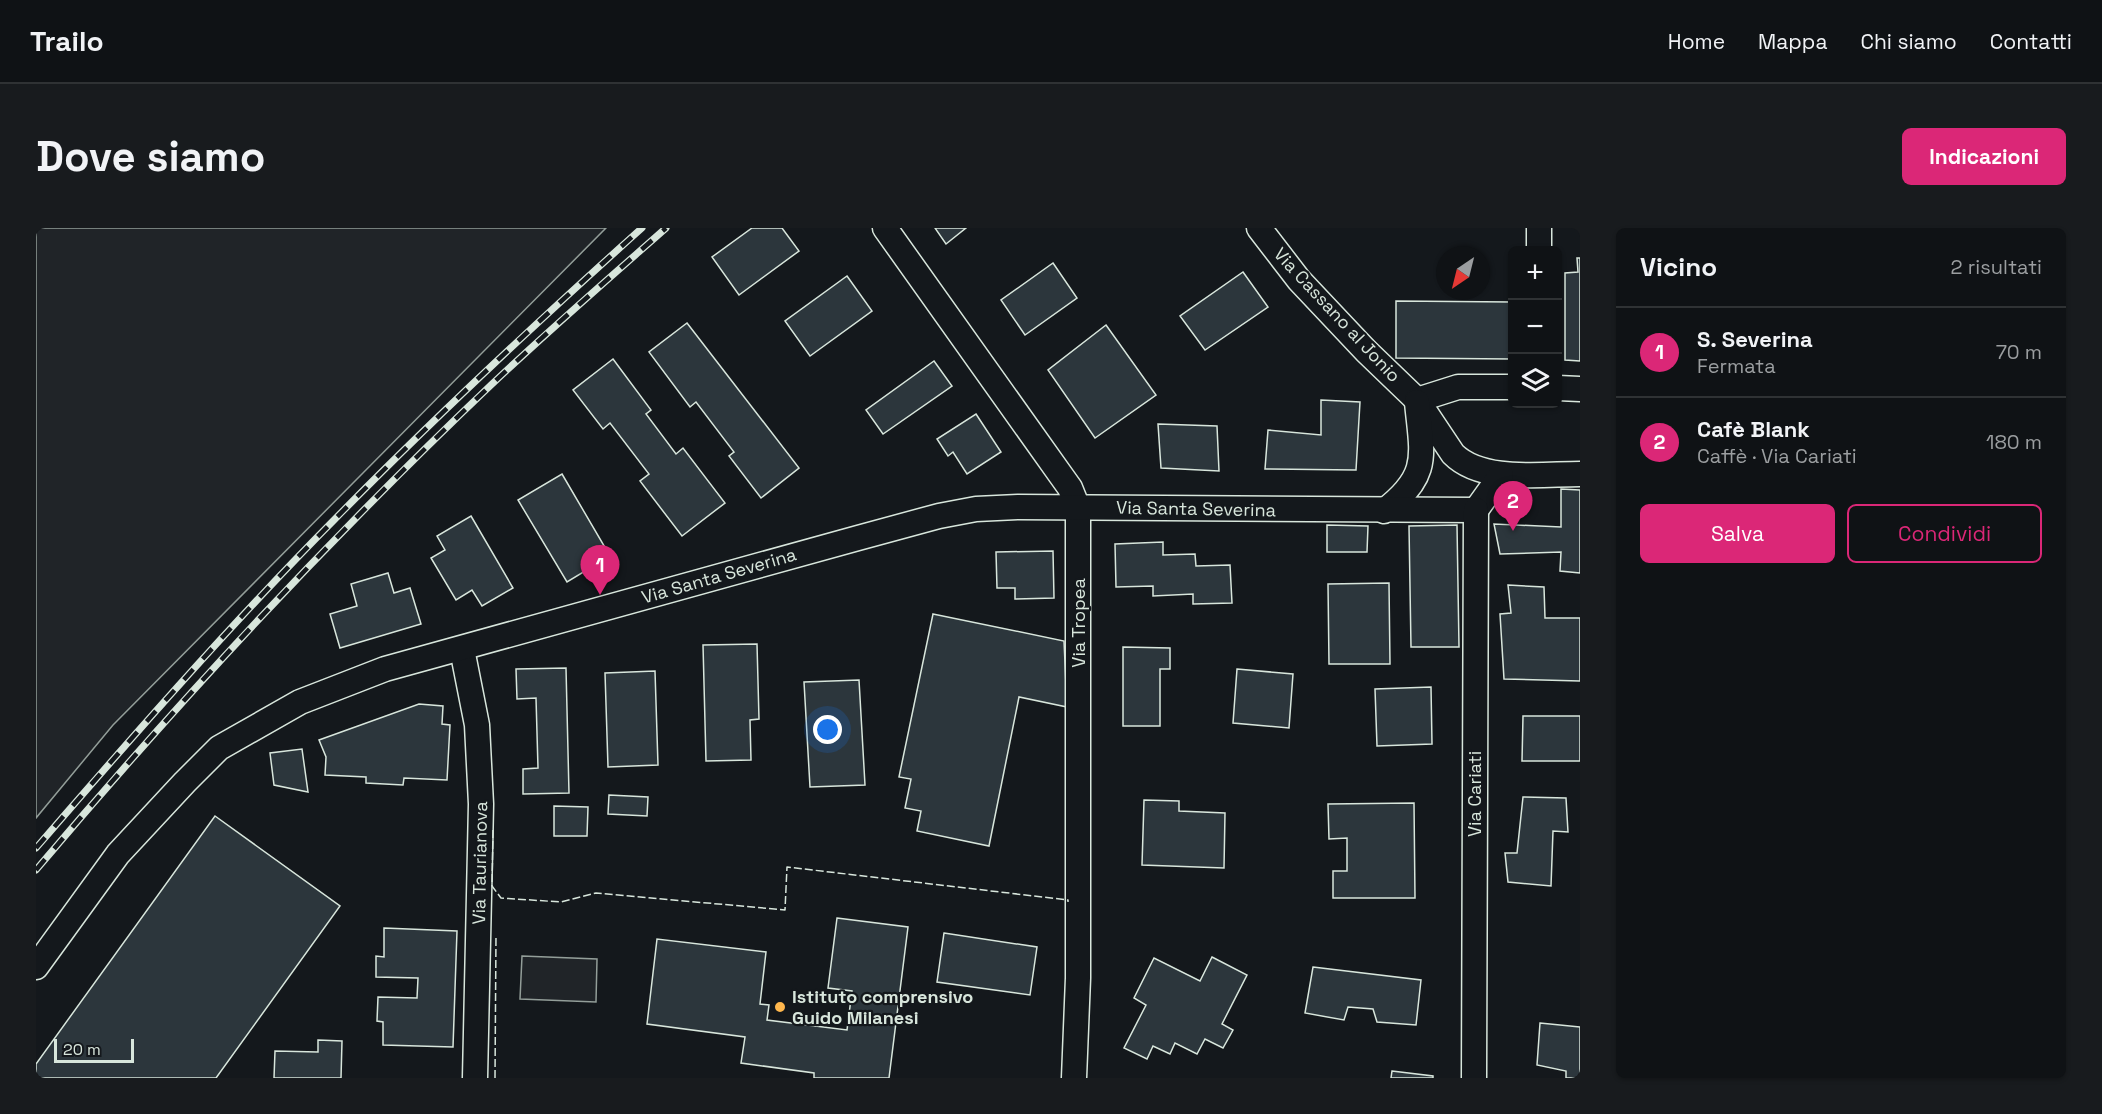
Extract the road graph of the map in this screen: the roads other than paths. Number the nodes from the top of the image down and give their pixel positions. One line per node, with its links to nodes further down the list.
1 (885, 228): 11 (street, Via Tropea)
2 (1259, 228): 8 (street, Via Cassano al Jonio)
3 (1539, 228): 4 (street)
4 (1539, 246)
5 (1508, 387): 8 (street)
6 (1562, 388): 7 (street)
7 (1580, 389)
8 (1417, 400): 10 (street, Via Cassano al Jonio); 13 (street)
9 (1580, 474): 10 (street, Via Cassano al Jonio)
10 (1501, 475): 12 (street)
11 (1078, 508): 13 (street, Via Santa Severina); 14 (street, Via Santa Severina); 17 (street, Via Tropea)
12 (1476, 510): 13 (street, Via Santa Severina); 18 (street, Via Cariati)
13 (1384, 511)
14 (462, 649): 15 (street, Via Santa Severina); 16 (street, Via Taurianova)
15 (36, 967)
16 (475, 1078)
17 (1074, 1078)
18 (1474, 1078)

